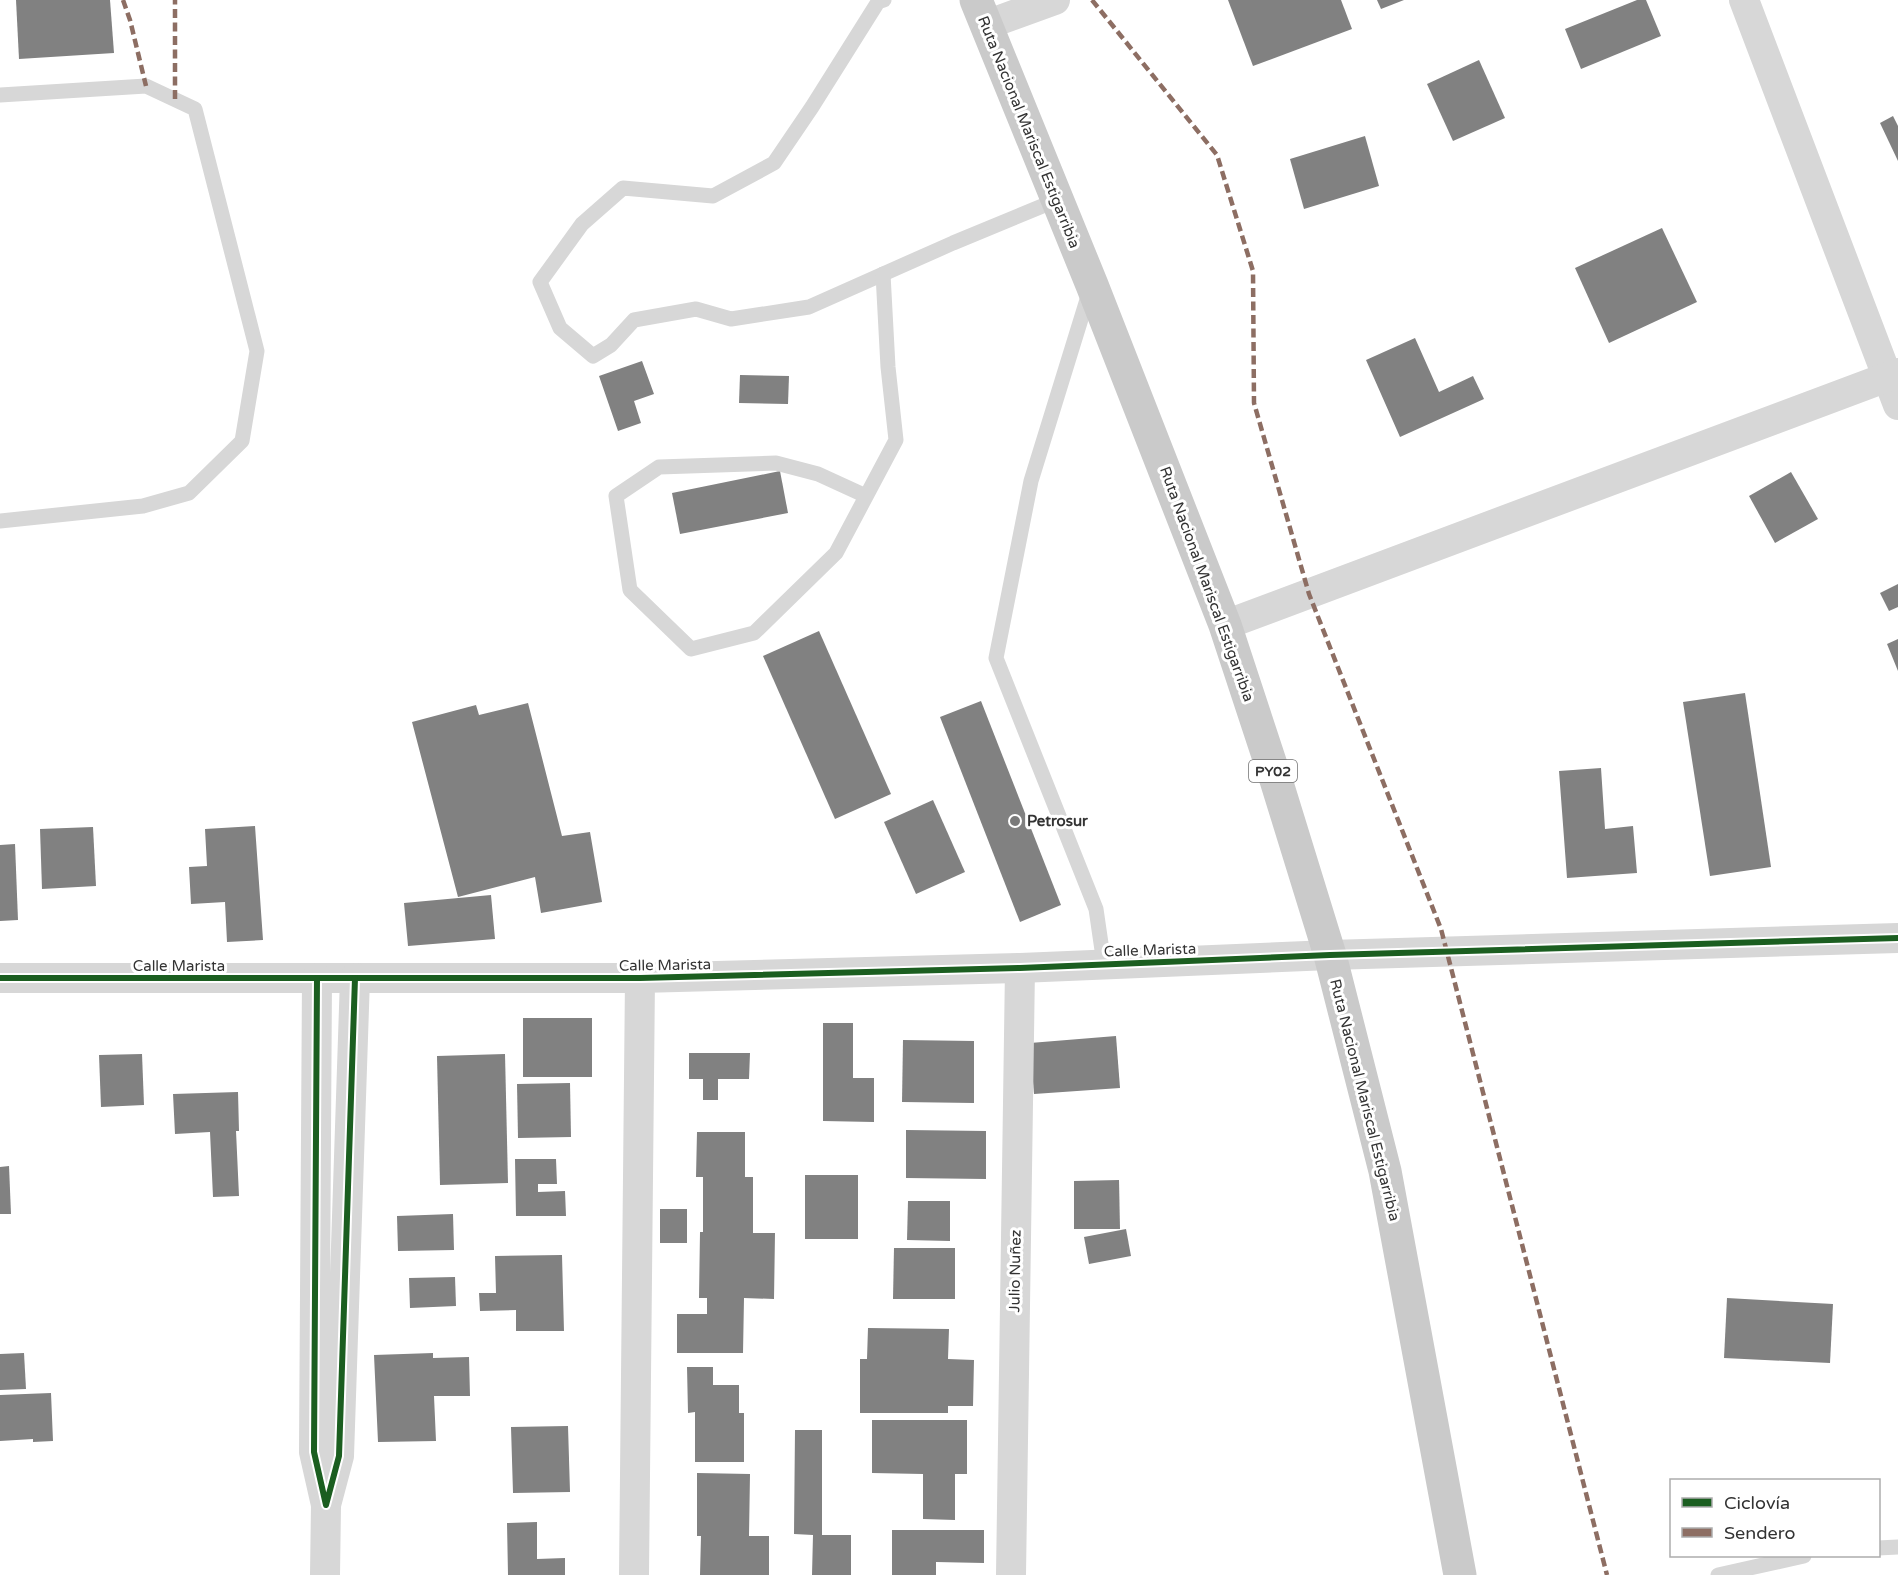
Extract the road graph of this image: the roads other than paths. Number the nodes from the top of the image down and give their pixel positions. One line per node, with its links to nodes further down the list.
1 (1055, 0): 4 (street)
2 (1744, 0): 9 (street)
3 (878, 1): 7 (lane)
4 (981, 13): 6 (main road, Ruta Nacional Mariscal Estigarribia / PY02)
5 (0, 95): 12 (lane)
6 (1057, 200): 7 (lane); 8 (main road, Ruta Nacional Mariscal Estigarribia / PY02)
7 (883, 274): 11 (lane)
8 (1092, 285): 13 (main road, Ruta Nacional Mariscal Estigarribia / PY02); 16 (lane)
9 (1893, 375): 10 (street); 13 (street)
10 (1898, 405)
11 (866, 496): 11 (lane)
12 (0, 521)
13 (1225, 625): 15 (main road, Ruta Nacional Mariscal Estigarribia / PY02)
14 (1898, 939): 15 (street, Calle Marista)
15 (1330, 955): 16 (street, Calle Marista); 29 (main road, Ruta Nacional Mariscal Estigarribia / PY02)
16 (1104, 964): 17 (street, Calle Marista)
17 (1020, 968): 21 (street, Calle Marista); 28 (street, Julio Nuñez)
18 (0, 978): 19 (street, Calle Marista)
19 (318, 978): 20 (street, Calle Marista); 22 (street)
20 (354, 978): 21 (street, Calle Marista); 22 (street)
21 (640, 978): 27 (street)
22 (326, 1505): 26 (street)
23 (1898, 1547): 24 (lane)
24 (1880, 1548)
25 (1799, 1557): 30 (lane)
26 (325, 1575)
27 (634, 1575)
28 (1011, 1575)
29 (1460, 1575)
30 (1718, 1575)

